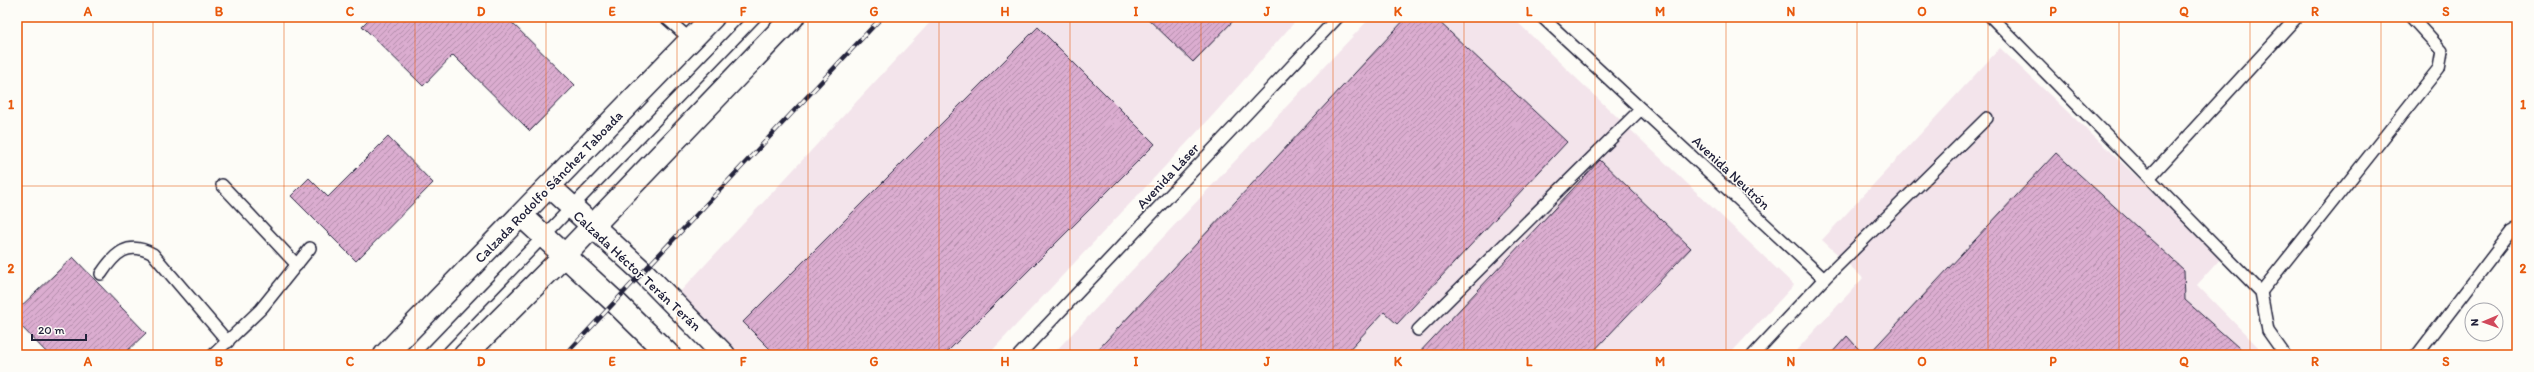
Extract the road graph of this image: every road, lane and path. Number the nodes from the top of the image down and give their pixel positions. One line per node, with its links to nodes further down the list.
1 (665, 17): 10 (lane)
2 (713, 17): 10 (main road, Calzada Rodolfo Sánchez Taboada)
3 (755, 17): 16 (lane)
4 (793, 17): 18 (main road)
5 (1338, 17): 35 (lane, Avenida Láser)
6 (1542, 17): 11 (lane, Avenida Neutrón)
7 (1991, 17): 13 (lane)
8 (2297, 17): 13 (lane)
9 (2411, 17): 26 (lane)
10 (691, 40): 15 (main road, Calzada Rodolfo Sánchez Taboada)
11 (1641, 109): 25 (lane, Avenida Neutrón); 27 (lane)
12 (1987, 118): 25 (lane)
13 (2149, 178): 26 (lane)
14 (222, 185): 23 (lane)
15 (550, 187): 16 (main road, Calzada Héctor Terán Terán); 17 (main road, Calzada Rodolfo Sánchez Taboada)
16 (571, 208): 18 (main road, Calzada Héctor Terán Terán); 20 (lane)
17 (522, 216): 20 (main road); 30 (main road, Calzada Rodolfo Sánchez Taboada)
18 (592, 227): 22 (main road); 34 (main road, Calzada Héctor Terán Terán)
19 (2517, 228): 38 (lane)
20 (544, 238): 22 (main road); 31 (lane)
21 (310, 248): 23 (lane)
22 (564, 256): 32 (main road); 33 (main road)
23 (297, 265): 28 (lane)
24 (101, 274): 28 (lane)
25 (1824, 279): 36 (lane)
26 (2261, 292): 37 (lane)
27 (1418, 330)
28 (228, 342): 29 (lane)
29 (213, 355)
30 (385, 355)
31 (429, 355)
32 (466, 355)
33 (669, 355)
34 (724, 355)
35 (1019, 355)
36 (1753, 355)
37 (2285, 355)
38 (2417, 355)

